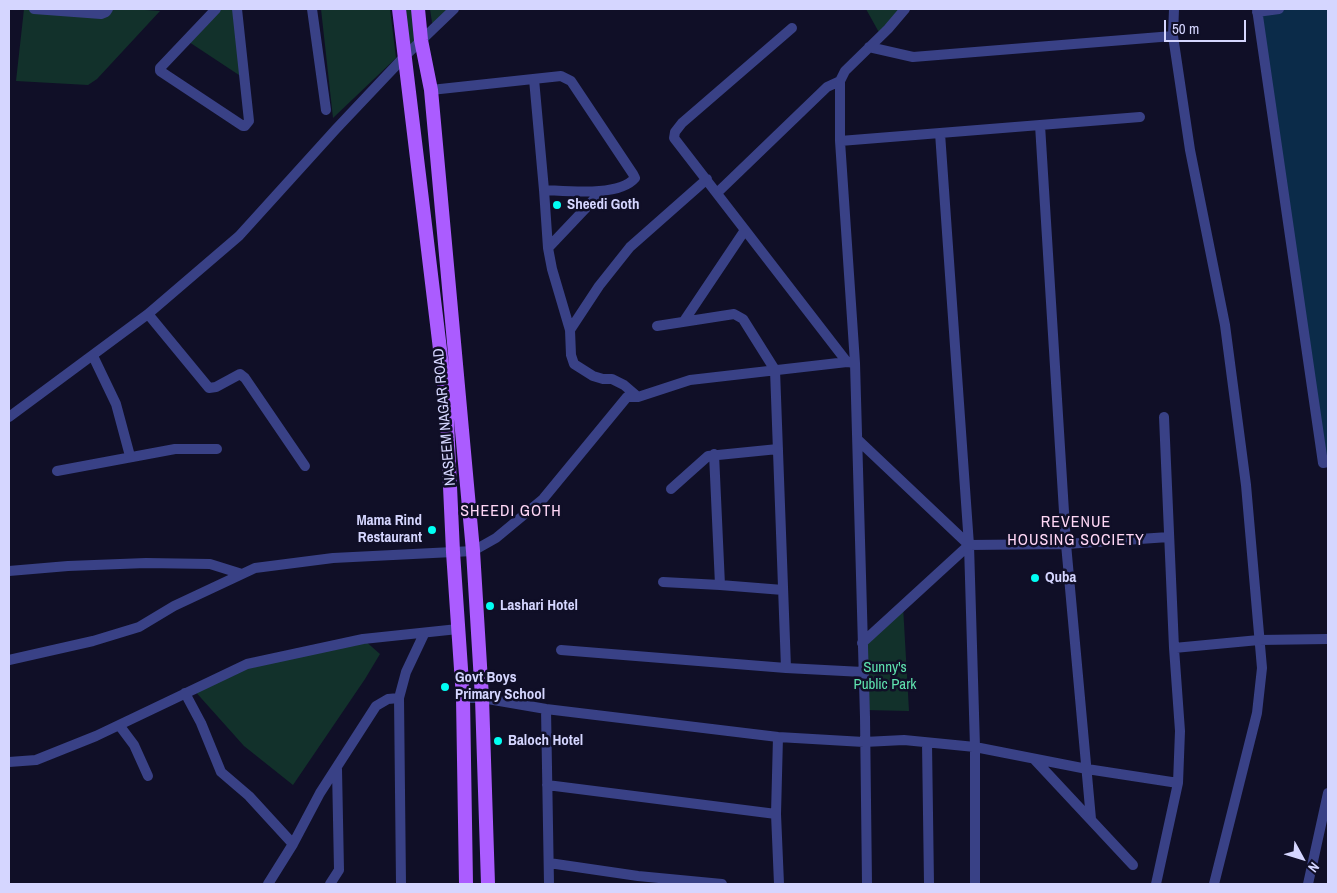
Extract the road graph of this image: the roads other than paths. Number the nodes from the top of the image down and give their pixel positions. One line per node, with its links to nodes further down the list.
1 (34, 9): 2 (street)
2 (108, 9)
3 (216, 9): 4 (street)
4 (237, 9)
5 (312, 9): 21 (street)
6 (399, 9): 17 (main road, NASEEM NAGAR ROAD)
7 (418, 9): 15 (main road, NASEEM NAGAR ROAD)
8 (454, 9): 15 (street)
9 (905, 9): 16 (street)
10 (1174, 9): 14 (street)
11 (1279, 9): 12 (street)
12 (1257, 10): 47 (street)
13 (792, 28): 26 (street)
14 (1173, 36): 16 (street); 64 (street)
15 (421, 40): 17 (street); 20 (main road, NASEEM NAGAR ROAD)
16 (869, 47): 19 (street)
17 (405, 56): 32 (street); 55 (main road, NASEEM NAGAR ROAD)
18 (534, 78): 20 (street); 27 (street); 28 (street)
19 (840, 81): 25 (street); 29 (street)
20 (431, 90): 54 (main road, NASEEM NAGAR ROAD)
21 (326, 110)
22 (1140, 116): 23 (street)
23 (1040, 125): 24 (street); 52 (street)
24 (940, 133): 25 (street); 53 (street)
25 (840, 141): 37 (street)
26 (707, 178): 29 (street); 35 (street)
27 (544, 190): 28 (street); 31 (street)
28 (601, 192): 31 (street)
29 (718, 193): 30 (street)
30 (745, 230): 33 (street); 37 (street)
31 (548, 248): 35 (street)
32 (148, 314): 36 (street); 48 (street)
33 (684, 321): 34 (street); 38 (street)
34 (657, 326)
35 (570, 330): 39 (street)
36 (93, 356): 40 (street); 46 (street)
37 (851, 362): 38 (street); 42 (street)
38 (775, 370): 39 (street); 44 (street)
39 (638, 397): 54 (street)
40 (9, 417)
41 (1164, 417): 51 (street)
42 (858, 440): 53 (street); 65 (street)
43 (217, 449): 46 (street)
44 (778, 449): 45 (street); 60 (street)
45 (714, 454): 50 (street); 59 (street)
46 (130, 456): 49 (street)
47 (1328, 462)
48 (305, 466)
49 (57, 471)
50 (671, 489)
51 (1169, 537): 52 (street); 66 (street)
52 (1066, 544): 53 (street); 84 (street)
53 (969, 545): 65 (street); 80 (street)
54 (473, 551): 55 (street); 74 (main road, NASEEM NAGAR ROAD)
55 (453, 552): 57 (street); 61 (main road, NASEEM NAGAR ROAD)
56 (9, 571): 57 (street)
57 (242, 574): 68 (street)
58 (664, 582): 59 (street)
59 (720, 585): 60 (street)
60 (783, 590): 69 (street)
61 (458, 630): 62 (street); 73 (main road, NASEEM NAGAR ROAD)
62 (424, 634): 71 (street); 72 (street)
63 (1328, 638): 64 (street)
64 (1259, 640): 66 (street); 109 (street)
65 (862, 643): 70 (street)
66 (1174, 648): 86 (street)
67 (561, 650): 69 (street)
68 (9, 660)
69 (786, 668): 70 (street)
70 (863, 672): 78 (street)
71 (185, 693): 76 (street); 91 (street)
72 (400, 698): 83 (street); 99 (street)
73 (463, 698): 74 (street); 100 (main road, NASEEM NAGAR ROAD)
74 (482, 698): 75 (street); 101 (main road, NASEEM NAGAR ROAD)
75 (546, 709): 77 (street); 87 (street)
76 (119, 725): 82 (street); 85 (street)
77 (778, 736): 78 (street); 89 (street)
78 (864, 742): 79 (street); 105 (street)
79 (927, 742): 80 (street); 106 (street)
80 (975, 746): 81 (street); 107 (street)
81 (1034, 759): 84 (street); 90 (street)
82 (9, 762)
83 (337, 768): 91 (street); 94 (street)
84 (1087, 769): 86 (street); 90 (street)
85 (148, 776)
86 (1178, 783): 108 (street)
87 (547, 785): 89 (street); 92 (street)
88 (1328, 793): 110 (street)
89 (776, 814): 104 (street)
90 (1091, 819): 93 (street)
91 (292, 844): 96 (street)
92 (549, 863): 95 (street); 102 (street)
93 (1133, 865)
94 (339, 870): 97 (street); 98 (street)
95 (638, 880): 103 (street)
96 (268, 884)
97 (330, 884)
98 (340, 884)
99 (401, 884)
100 (466, 884)
101 (488, 884)
102 (549, 884)
103 (722, 884)
104 (779, 884)
105 (867, 884)
106 (930, 884)
107 (975, 884)
108 (1156, 884)
109 (1214, 884)
110 (1308, 884)

